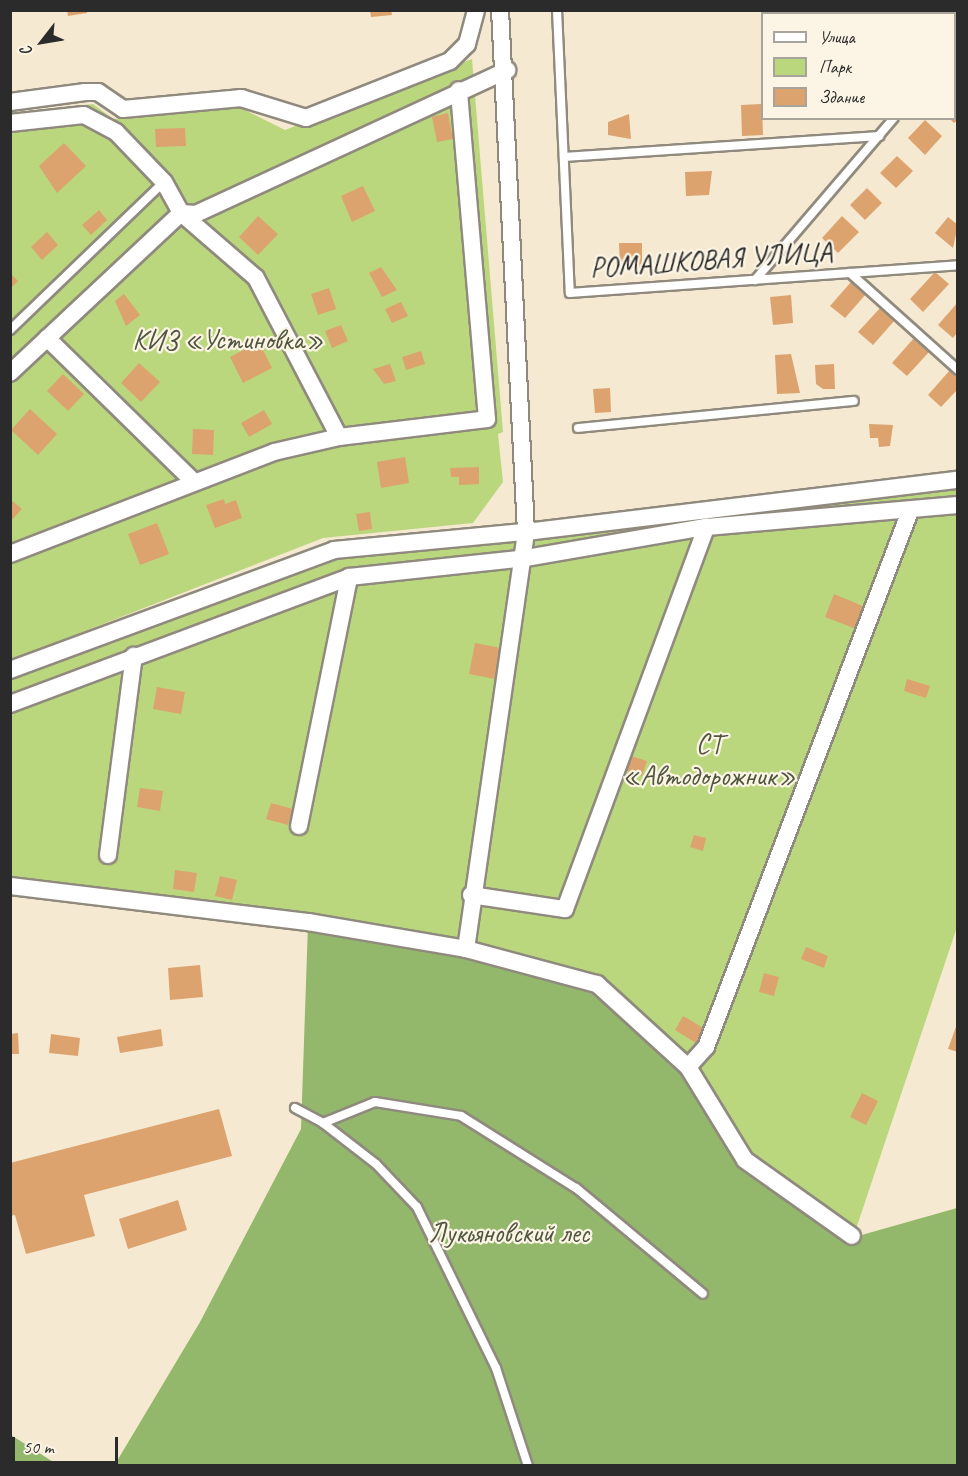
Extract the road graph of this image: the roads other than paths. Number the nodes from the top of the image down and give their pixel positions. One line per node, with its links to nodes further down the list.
1 (476, 10): 6 (street)
2 (500, 10): 4 (street)
3 (557, 10): 10 (lane, РОМАШКОВАЯ УЛИЦА)
4 (507, 70): 5 (street); 28 (street)
5 (459, 90): 12 (street); 22 (street)
6 (10, 102)
7 (892, 120): 9 (lane)
8 (10, 123): 11 (street)
9 (879, 136): 10 (lane); 15 (lane)
10 (564, 157): 15 (lane, РОМАШКОВАЯ УЛИЦА)
11 (164, 182): 12 (street); 16 (lane)
12 (181, 213): 17 (street); 22 (street)
13 (957, 265): 14 (lane, РОМАШКОВАЯ УЛИЦА)
14 (850, 273): 15 (lane, РОМАШКОВАЯ УЛИЦА); 18 (lane)
15 (755, 280)
16 (10, 330)
17 (46, 338): 19 (street); 24 (street)
18 (957, 370)
19 (10, 373)
20 (854, 401): 21 (lane)
21 (578, 428)
22 (339, 436): 24 (street)
23 (957, 480): 28 (street)
24 (193, 481): 29 (street)
25 (957, 505): 26 (street)
26 (910, 511): 27 (street); 40 (street)
27 (706, 528): 30 (street); 38 (street)
28 (526, 532): 30 (street); 33 (street)
29 (10, 554)
30 (526, 558): 31 (street); 38 (street)
31 (349, 577): 32 (street); 35 (street)
32 (134, 656): 34 (street); 36 (street)
33 (10, 670)
34 (10, 704)
35 (299, 826)
36 (108, 855)
37 (10, 886): 39 (street)
38 (471, 895): 39 (street)
39 (466, 949): 40 (street)
40 (688, 1067): 43 (street)
41 (295, 1108): 42 (lane)
42 (323, 1123): 44 (lane); 45 (lane)
43 (852, 1236)
44 (703, 1294)
45 (528, 1466)

